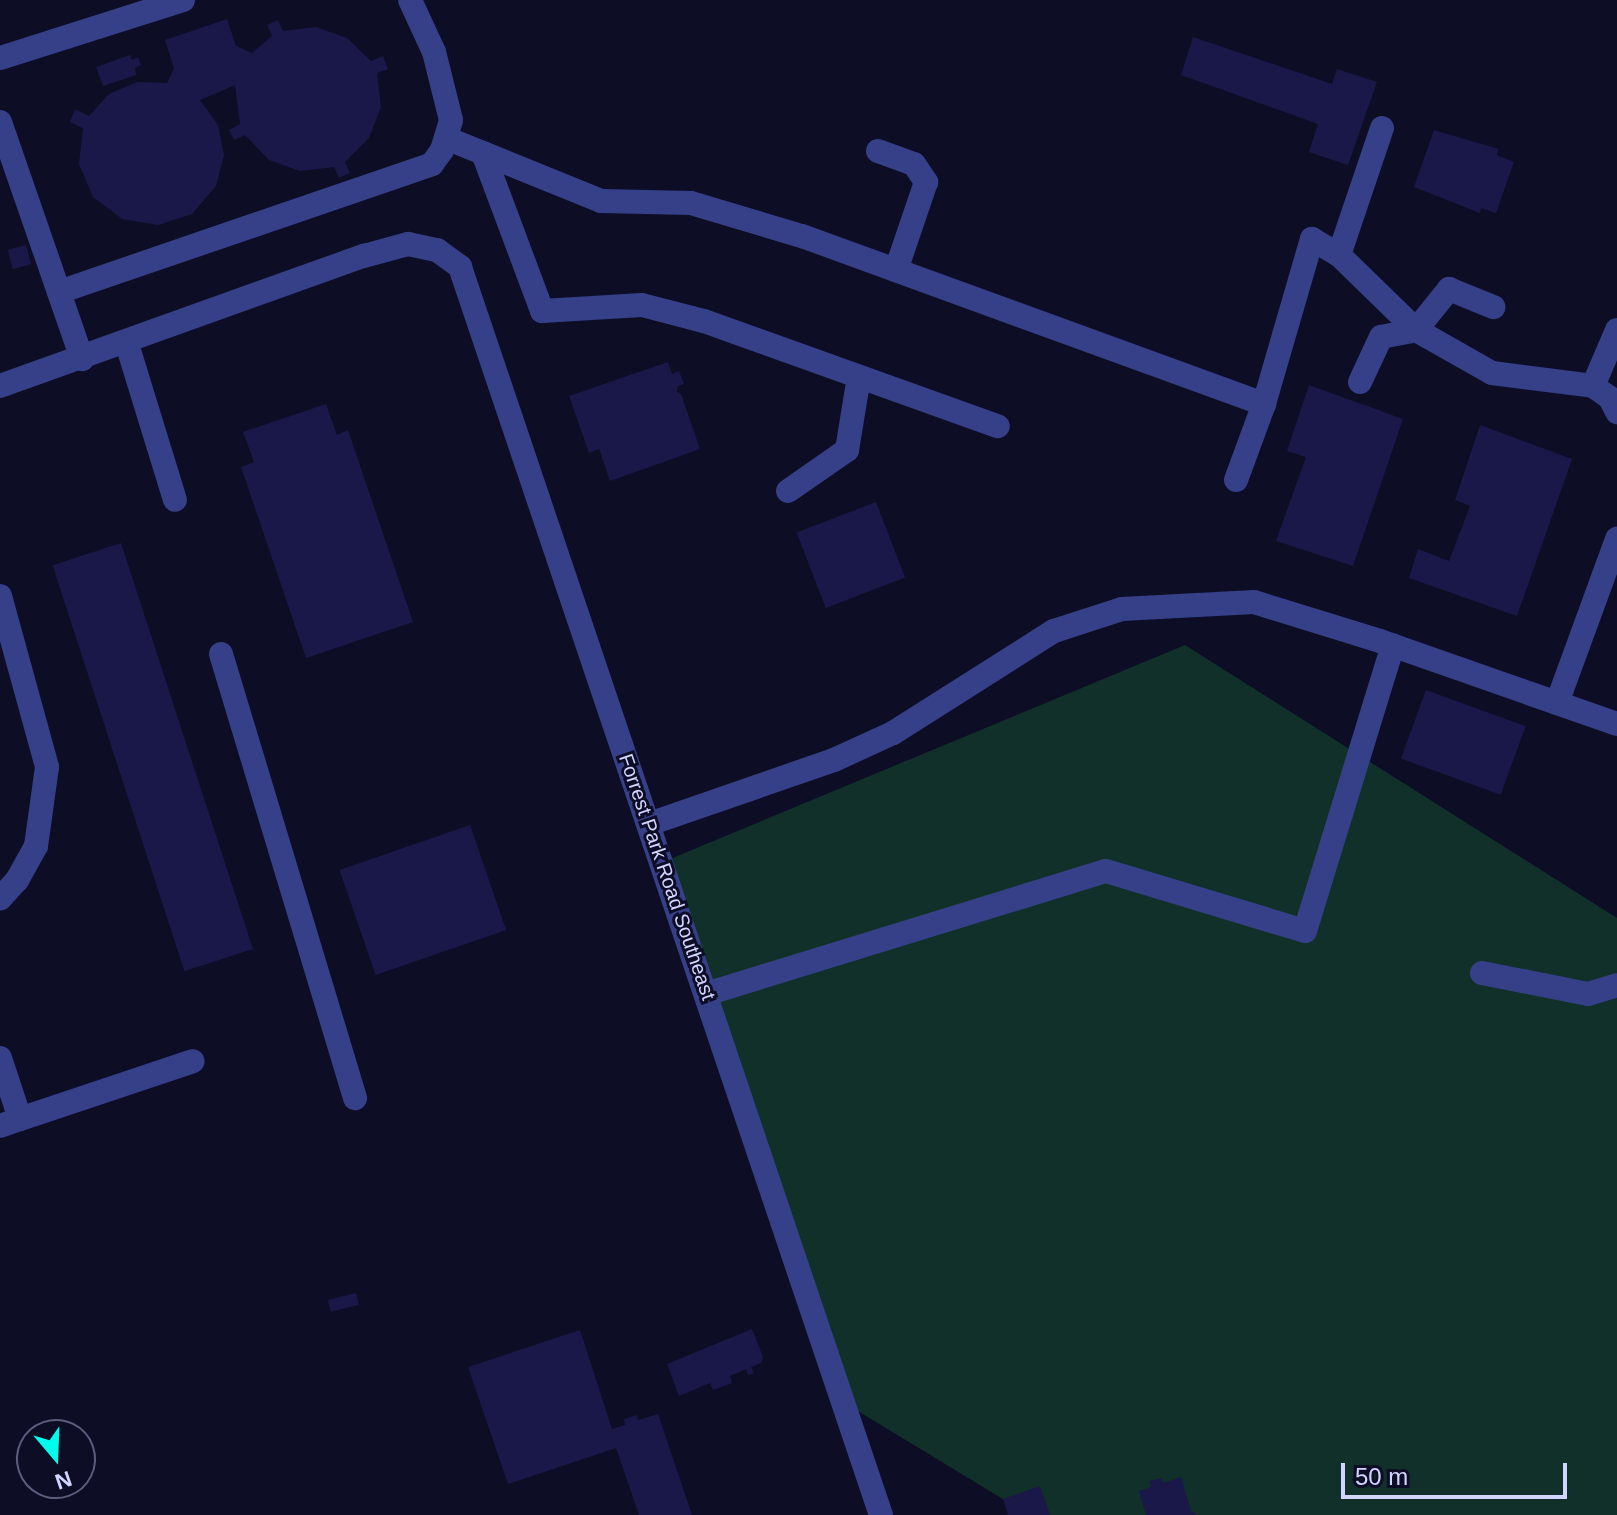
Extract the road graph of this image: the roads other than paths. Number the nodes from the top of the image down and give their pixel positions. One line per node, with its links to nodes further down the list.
1 (183, 0): 3 (street)
2 (410, 0): 6 (street)
3 (0, 58)
4 (0, 122): 9 (street)
5 (1382, 128): 10 (street)
6 (446, 138): 8 (street); 12 (street)
7 (878, 151): 11 (street)
8 (483, 153): 11 (street); 18 (street)
9 (6, 159): 12 (street)
10 (1339, 255): 14 (street); 22 (street)
11 (896, 270): 22 (street)
12 (59, 292): 17 (street)
13 (1493, 307): 14 (street)
14 (1416, 330): 19 (street); 21 (street)
15 (1617, 330): 21 (street)
16 (127, 344): 17 (street); 27 (street); 34 (street, Forrest Park Road Southeast)
17 (82, 359): 20 (street)
18 (859, 377): 24 (street); 26 (street)
19 (1360, 382)
20 (0, 386)
21 (1593, 386): 23 (street)
22 (1264, 404): 25 (street)
23 (1617, 412)
24 (998, 426)
25 (1236, 480)
26 (788, 491)
27 (175, 500)
28 (1617, 539): 32 (street)
29 (0, 596): 35 (street)
30 (1393, 645): 32 (street); 34 (street); 38 (street)
31 (221, 654): 41 (street)
32 (1557, 703): 33 (street)
33 (1617, 724)
34 (649, 824): 38 (street, Forrest Park Road Southeast)
35 (0, 899)
36 (1482, 973): 37 (street)
37 (1617, 985)
38 (706, 994): 43 (street, Forrest Park Road Southeast)
39 (0, 1058): 42 (street)
40 (193, 1061): 42 (street)
41 (355, 1098)
42 (10, 1123)
43 (881, 1515)

